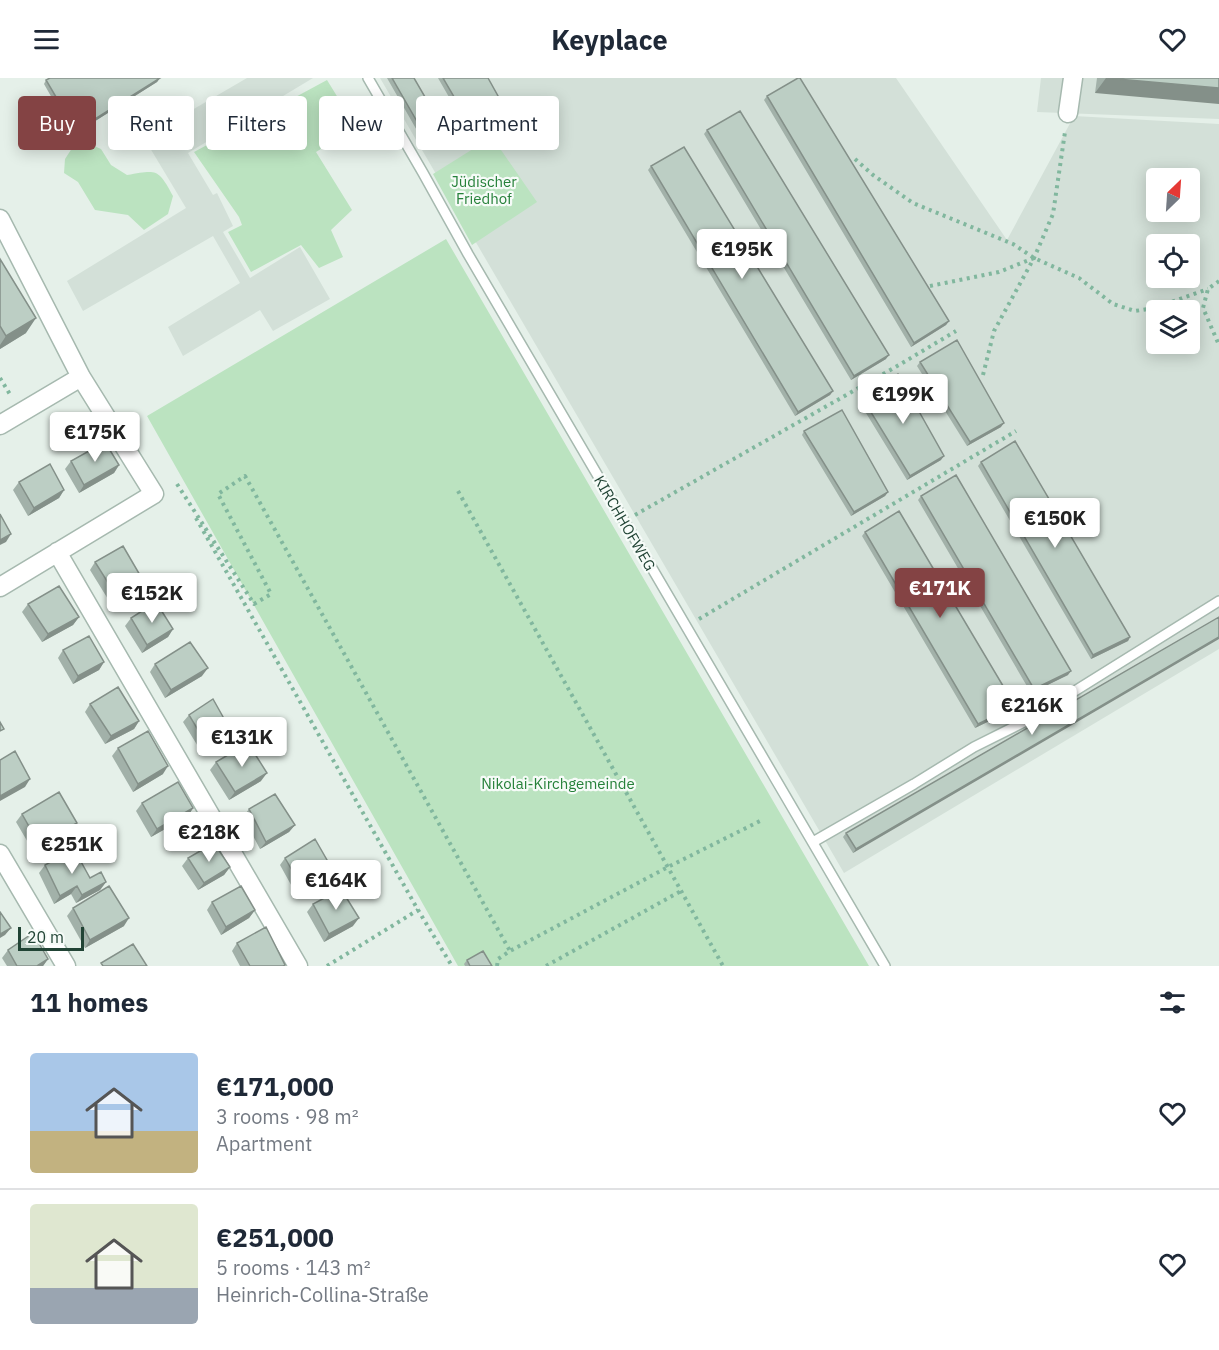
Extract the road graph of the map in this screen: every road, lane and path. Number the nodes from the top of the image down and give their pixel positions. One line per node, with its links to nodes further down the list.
1 (368, 78): 19 (lane, KIRCHHOFWEG)
2 (1073, 78): 3 (street)
3 (1068, 113): 6 (path)
4 (855, 159): 6 (path)
5 (0, 219): 13 (street)
6 (1034, 258): 8 (path); 9 (path); 12 (path)
7 (1219, 281): 9 (path)
8 (930, 286)
9 (1208, 289): 11 (path)
10 (956, 331): 19 (path)
11 (1219, 345)
12 (983, 375)
13 (81, 377): 14 (street); 18 (street)
14 (0, 425)
15 (1016, 431): 23 (path)
16 (177, 484): 18 (path); 29 (path); 30 (path)
17 (458, 491): 27 (path)
18 (154, 494): 20 (street)
19 (624, 521): 23 (lane, KIRCHHOFWEG)
20 (57, 552): 21 (street); 32 (street)
21 (0, 587)
22 (1219, 601): 25 (lane)
23 (686, 626): 25 (lane, KIRCHHOFWEG)
24 (762, 820): 27 (path)
25 (813, 842): 38 (lane, KIRCHHOFWEG)
26 (0, 854): 31 (street)
27 (668, 867): 28 (path); 30 (path)
28 (681, 891): 36 (path); 37 (path)
29 (418, 910): 33 (path); 34 (path)
30 (510, 951): 35 (path)
31 (66, 966)
32 (298, 966)
33 (327, 966)
34 (452, 966)
35 (497, 966)
36 (546, 966)
37 (723, 966)
38 (885, 966)

